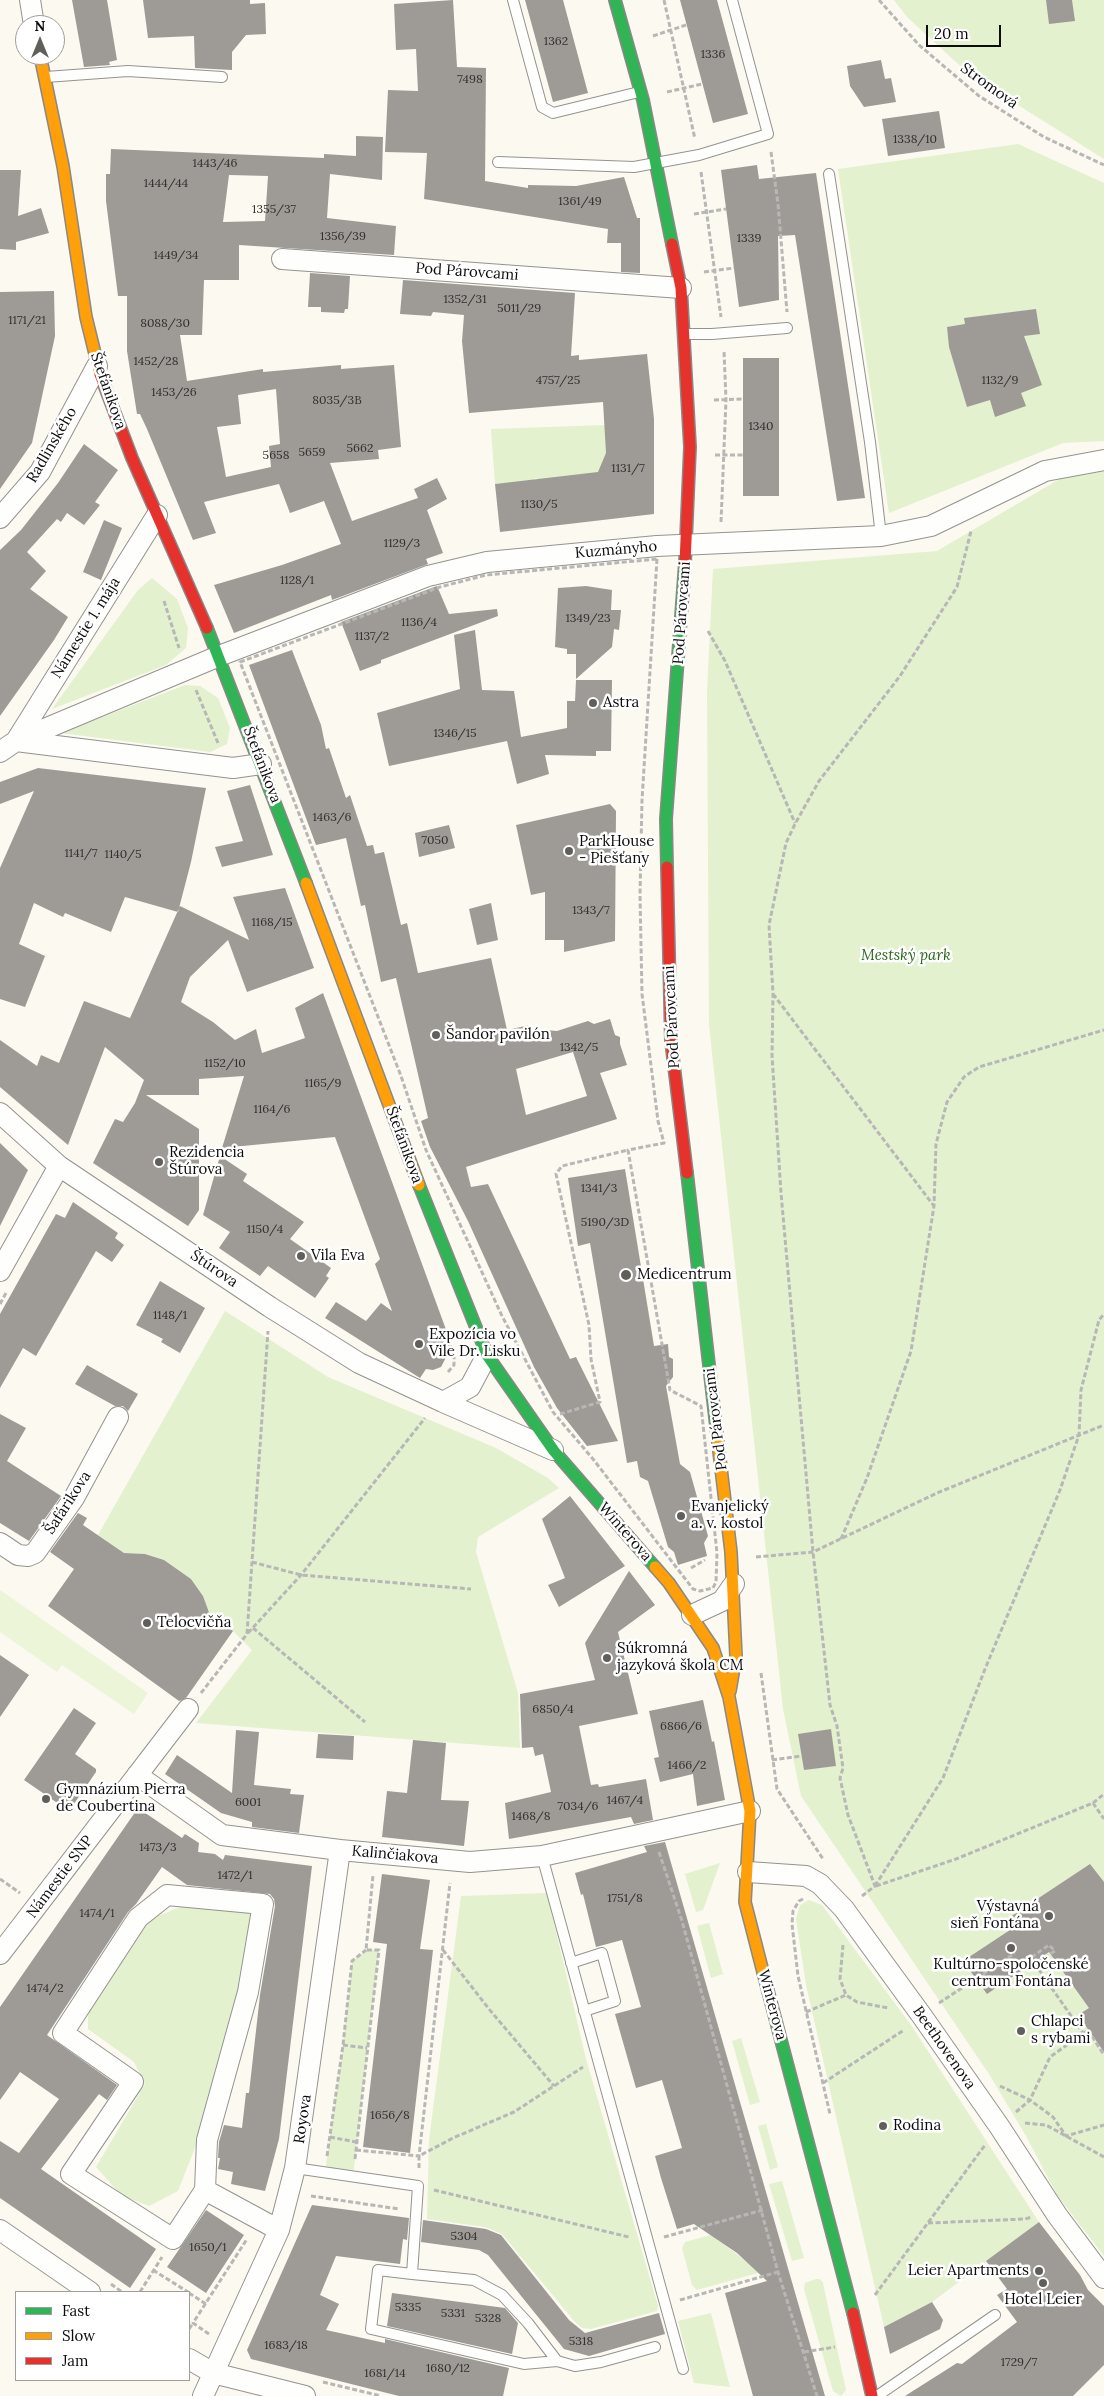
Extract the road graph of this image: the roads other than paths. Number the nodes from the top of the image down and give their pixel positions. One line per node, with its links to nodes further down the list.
1 (30, 0): 5 (street)
2 (513, 0): 9 (lane)
3 (615, 0): 9 (street, Pod Párovcami)
4 (732, 0): 11 (lane)
5 (32, 15)
6 (42, 65): 7 (street, Štefánikova)
7 (45, 77): 8 (lane); 17 (street, Štefánikova)
8 (222, 77)
9 (641, 92): 11 (street, Pod Párovcami)
10 (498, 162): 11 (lane)
11 (656, 164): 14 (street, Pod Párovcami)
12 (829, 174): 21 (lane)
13 (282, 259): 14 (street, Pod Párovcami)
14 (681, 288): 16 (street, Pod Párovcami)
15 (787, 328): 16 (lane)
16 (684, 334): 22 (street, Pod Párovcami)
17 (97, 366): 19 (street, Štefánikova); 20 (street, Radlinského)
18 (1104, 460): 21 (street, Kuzmányho)
19 (158, 515): 23 (street, Štefánikova); 24 (street, Námestie 1. mája)
20 (0, 518)
21 (881, 536): 22 (street, Kuzmányho)
22 (686, 544): 23 (street, Kuzmányho); 34 (street, Pod Párovcami)
23 (219, 656): 24 (street); 25 (street, Štefánikova)
24 (8, 747): 25 (street)
25 (262, 764): 29 (street, Štefánikova)
26 (0, 1114): 27 (street, Štúrova)
27 (60, 1166): 28 (street); 30 (street, Štúrova)
28 (5, 1279)
29 (487, 1355): 30 (street); 32 (street, Štefánikova)
30 (436, 1407): 32 (street, Štúrova)
31 (118, 1417): 33 (street, Šafárikova)
32 (554, 1451): 35 (street, Winterova)
33 (0, 1543)
34 (734, 1584): 35 (street); 36 (street, Pod Párovcami)
35 (692, 1615): 36 (street, Winterova)
36 (729, 1697): 39 (street, Winterova)
37 (188, 1709): 38 (street)
38 (137, 1774): 40 (street, Kalinčiakova); 43 (street, Námestie SNP)
39 (750, 1811): 41 (street, Kalinčiakova); 42 (street, Winterova)
40 (340, 1850): 41 (street, Kalinčiakova); 46 (street, Royova)
41 (542, 1856): 44 (lane)
42 (748, 1872): 51 (street, Beethovenova); 61 (street, Winterova)
43 (0, 1954)
44 (571, 1963): 45 (lane); 45 (lane)
45 (584, 2011): 57 (lane)
46 (296, 2168): 49 (street, Royova); 50 (lane)
47 (205, 2190): 47 (street); 49 (street)
48 (0, 2230): 52 (street)
49 (279, 2230): 58 (street, Royova)
50 (412, 2274): 56 (lane); 56 (lane)
51 (1104, 2278)
52 (89, 2291)
53 (995, 2315): 62 (lane)
54 (655, 2347): 56 (lane)
55 (190, 2360): 58 (street)
56 (557, 2361)
57 (684, 2369)
58 (213, 2373): 59 (street, Royova); 60 (street)
59 (203, 2396)
60 (305, 2396)
61 (872, 2396)
62 (878, 2396)

